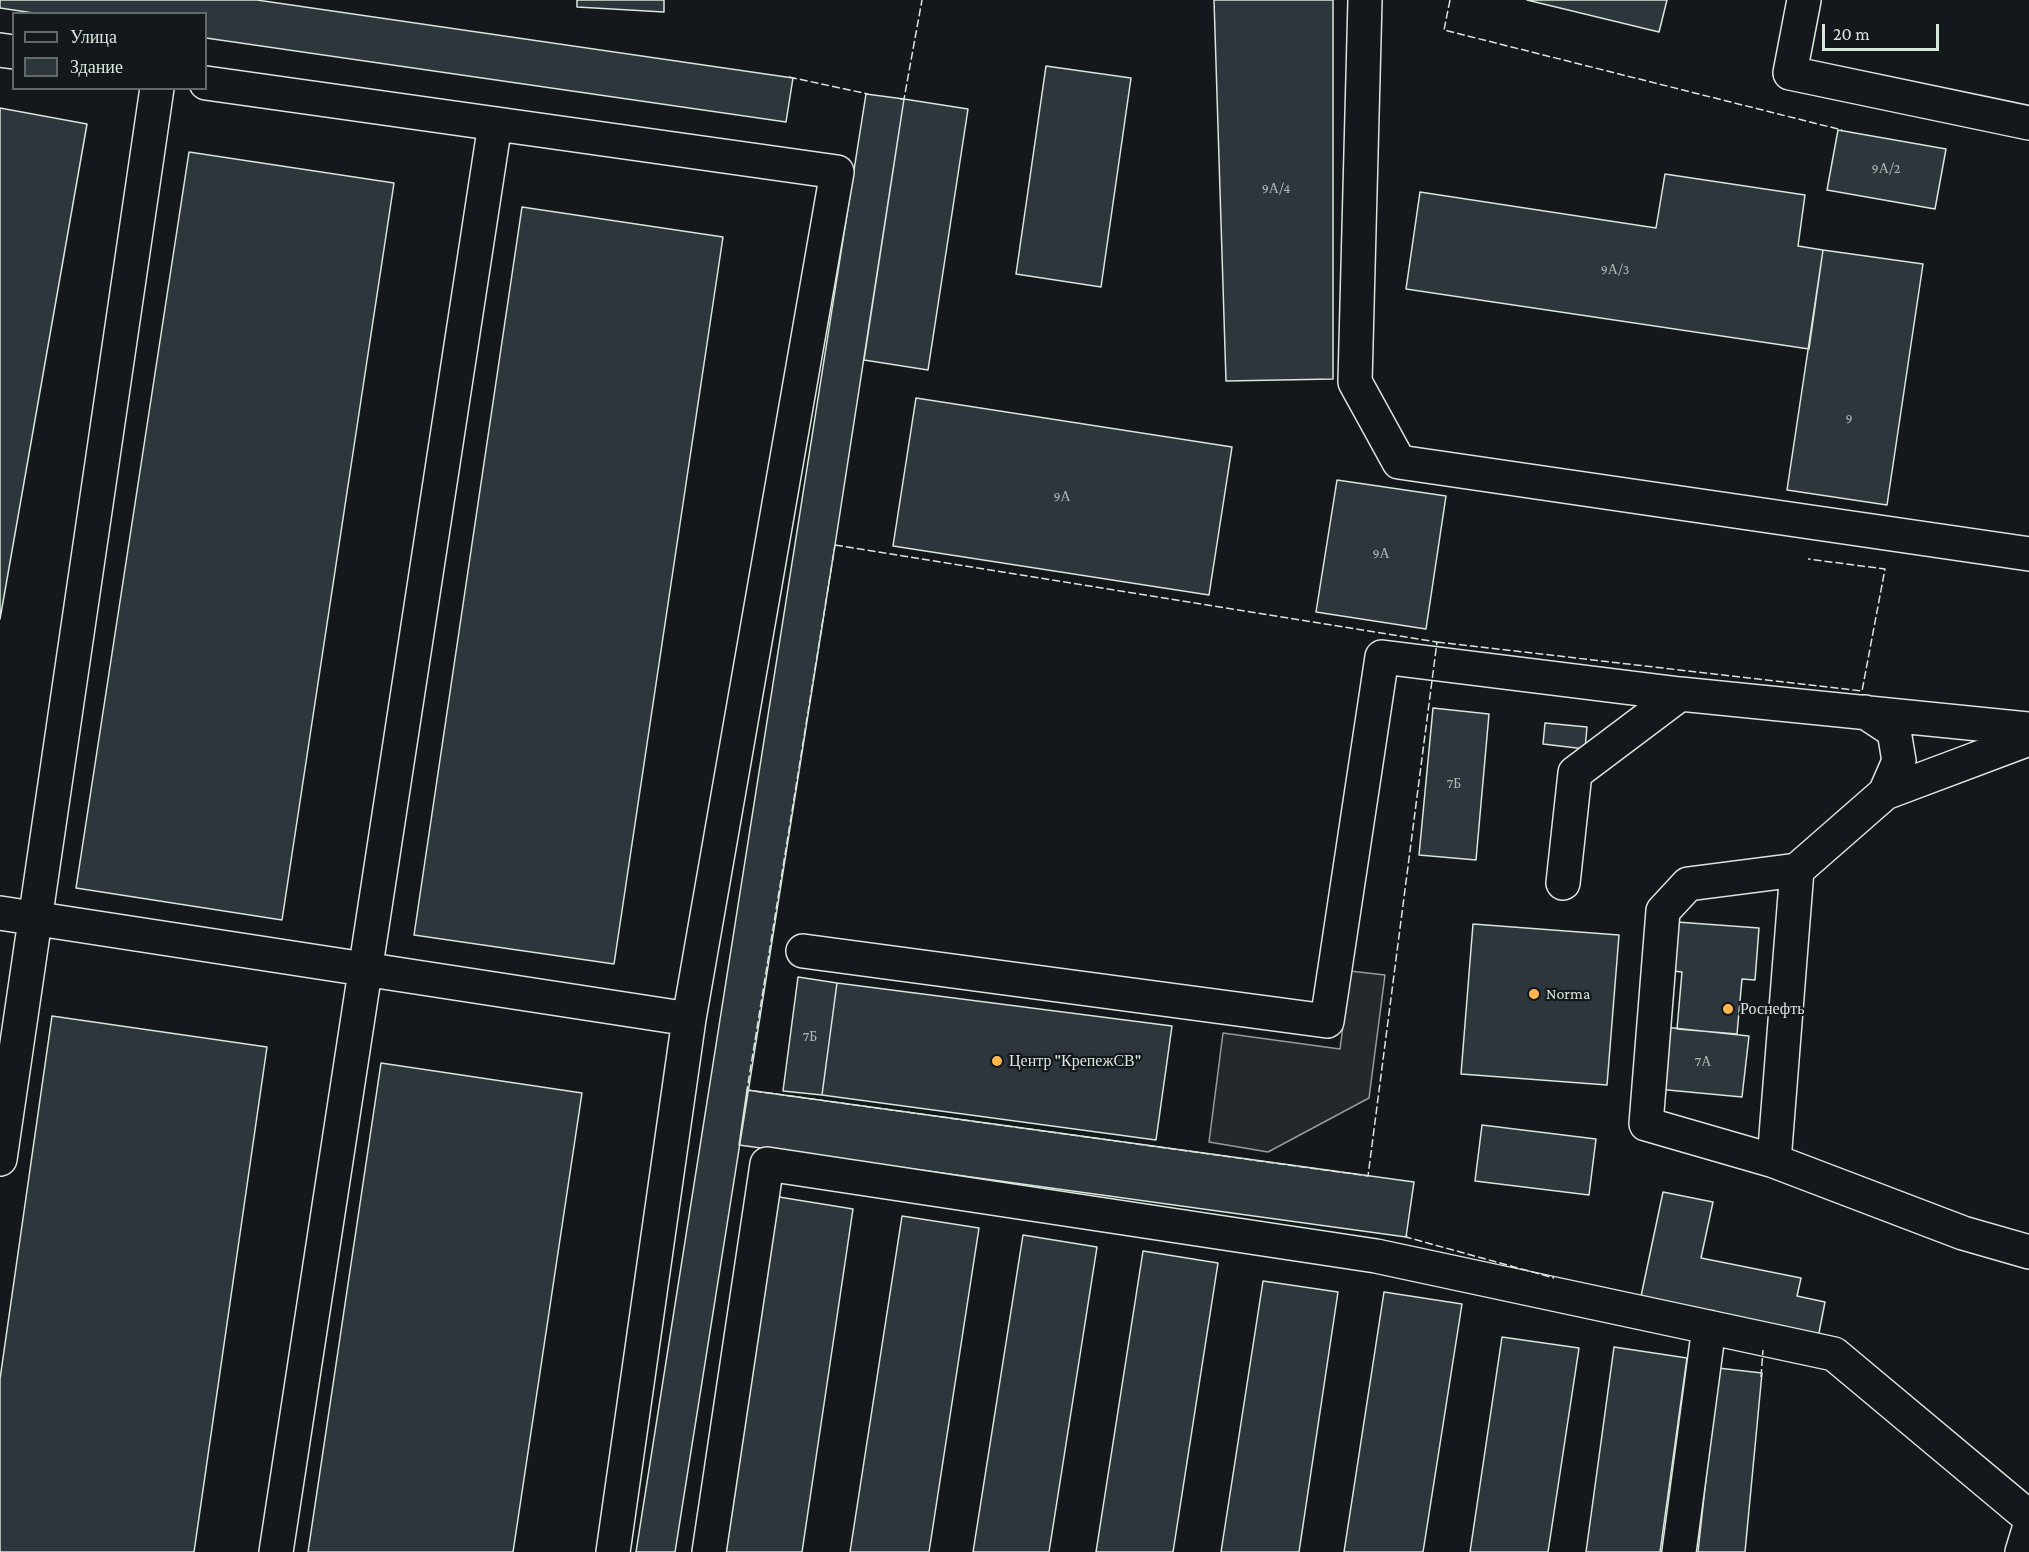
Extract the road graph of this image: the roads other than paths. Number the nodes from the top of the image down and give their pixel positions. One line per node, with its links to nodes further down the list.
1 (1365, 0): 7 (street)
2 (1804, 0): 5 (street)
3 (207, 83): 6 (street)
4 (157, 90): 16 (street)
5 (2029, 123)
6 (495, 124): 18 (street); 19 (street)
7 (2029, 554)
8 (1680, 694): 9 (street); 14 (street); 17 (street)
9 (1865, 712): 10 (street); 12 (street)
10 (2029, 729)
11 (2029, 739): 12 (street)
12 (1885, 794): 13 (street)
13 (1797, 870): 21 (street); 21 (street)
14 (1563, 882)
15 (0, 913): 16 (street)
16 (35, 918): 18 (street); 20 (street)
17 (803, 951)
18 (366, 970): 19 (street); 26 (street)
19 (689, 1019): 27 (street)
20 (0, 1159)
21 (1774, 1161): 22 (street)
22 (2029, 1252)
23 (1708, 1327): 24 (street); 28 (street); 29 (street)
24 (2029, 1517)
25 (2029, 1529): 30 (street)
26 (276, 1552)
27 (613, 1552)
28 (709, 1552)
29 (1679, 1552)
30 (2022, 1552)

